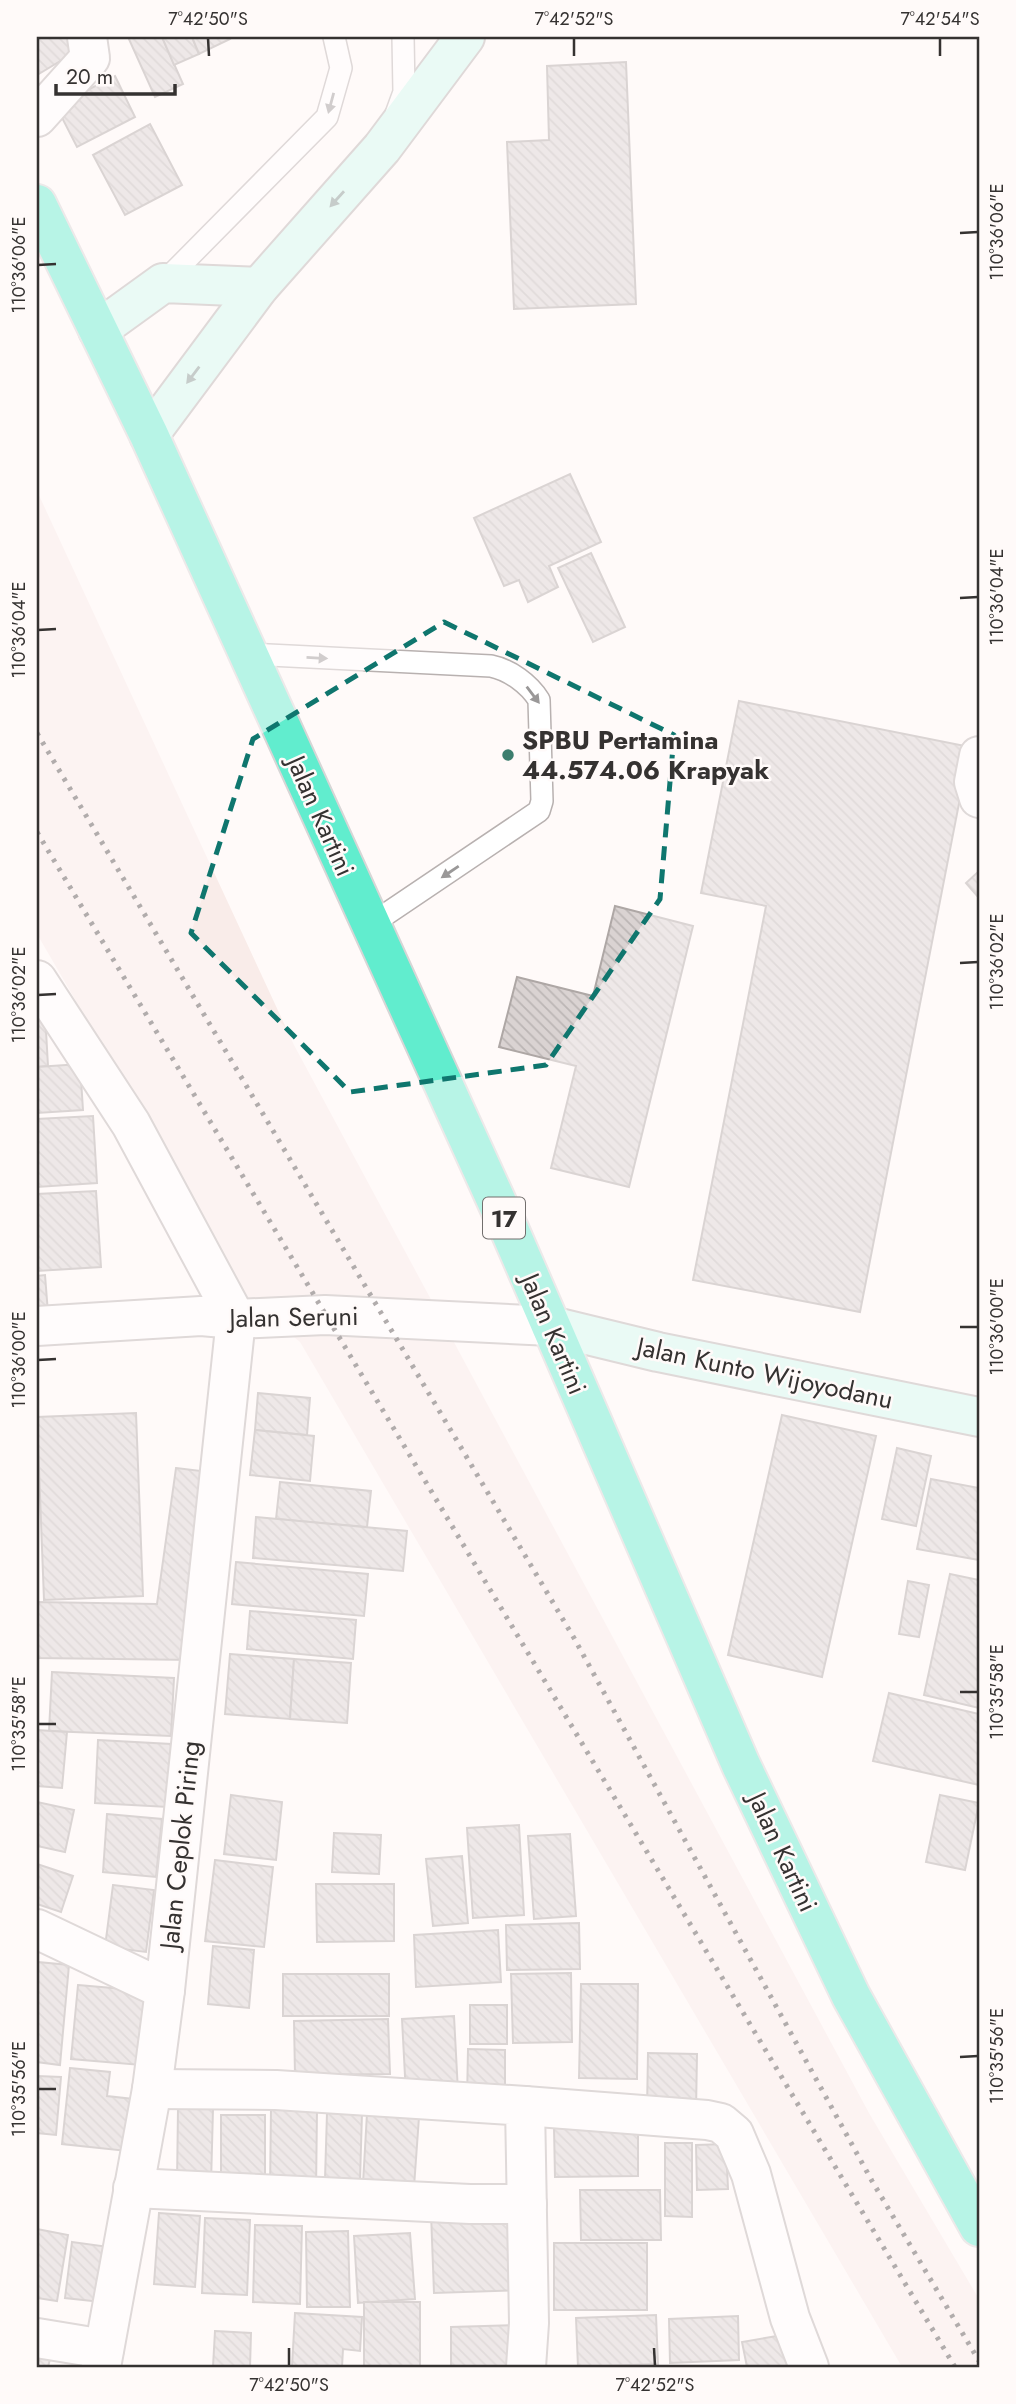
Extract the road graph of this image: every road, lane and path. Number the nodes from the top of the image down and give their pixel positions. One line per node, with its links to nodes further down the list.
1 (88, 37): 5 (street)
2 (334, 37): 8 (lane, one-way to 8)
3 (402, 37): 6 (lane)
4 (465, 37): 6 (street)
5 (37, 117)
6 (382, 148): 9 (street, one-way to 9)
7 (37, 204): 10 (highway, Jalan Kartini / 17)
8 (163, 283): 9 (street); 10 (street)
9 (259, 287): 11 (street, one-way to 11)
10 (98, 330): 11 (highway, Jalan Kartini / 17)
11 (149, 435): 12 (highway, Jalan Kartini / 17)
12 (249, 654): 15 (highway, Jalan Kartini / 17); 15 (lane, one-way to 15)
13 (979, 756): 14 (street)
14 (979, 798)
15 (370, 925): 19 (highway, Jalan Kartini / 17)
16 (37, 980): 17 (street)
17 (236, 1319): 18 (street, Jalan Seruni); 19 (street, Jalan Seruni); 22 (street, Jalan Ceplok Piring)
18 (37, 1326)
19 (551, 1326): 20 (street, Jalan Kunto Wijoyodanu); 27 (highway, Jalan Kartini / 17)
20 (979, 1417)
21 (37, 1929): 22 (street)
22 (165, 1990): 23 (street, Jalan Ceplok Piring)
23 (152, 2088): 24 (street); 25 (street, Jalan Ceplok Piring)
24 (525, 2106): 26 (street); 31 (street)
25 (133, 2188): 26 (street); 29 (street, Jalan Ceplok Piring)
26 (527, 2204): 30 (street)
27 (979, 2227)
28 (37, 2339): 29 (street)
29 (102, 2358)
30 (526, 2367)
31 (809, 2367)

